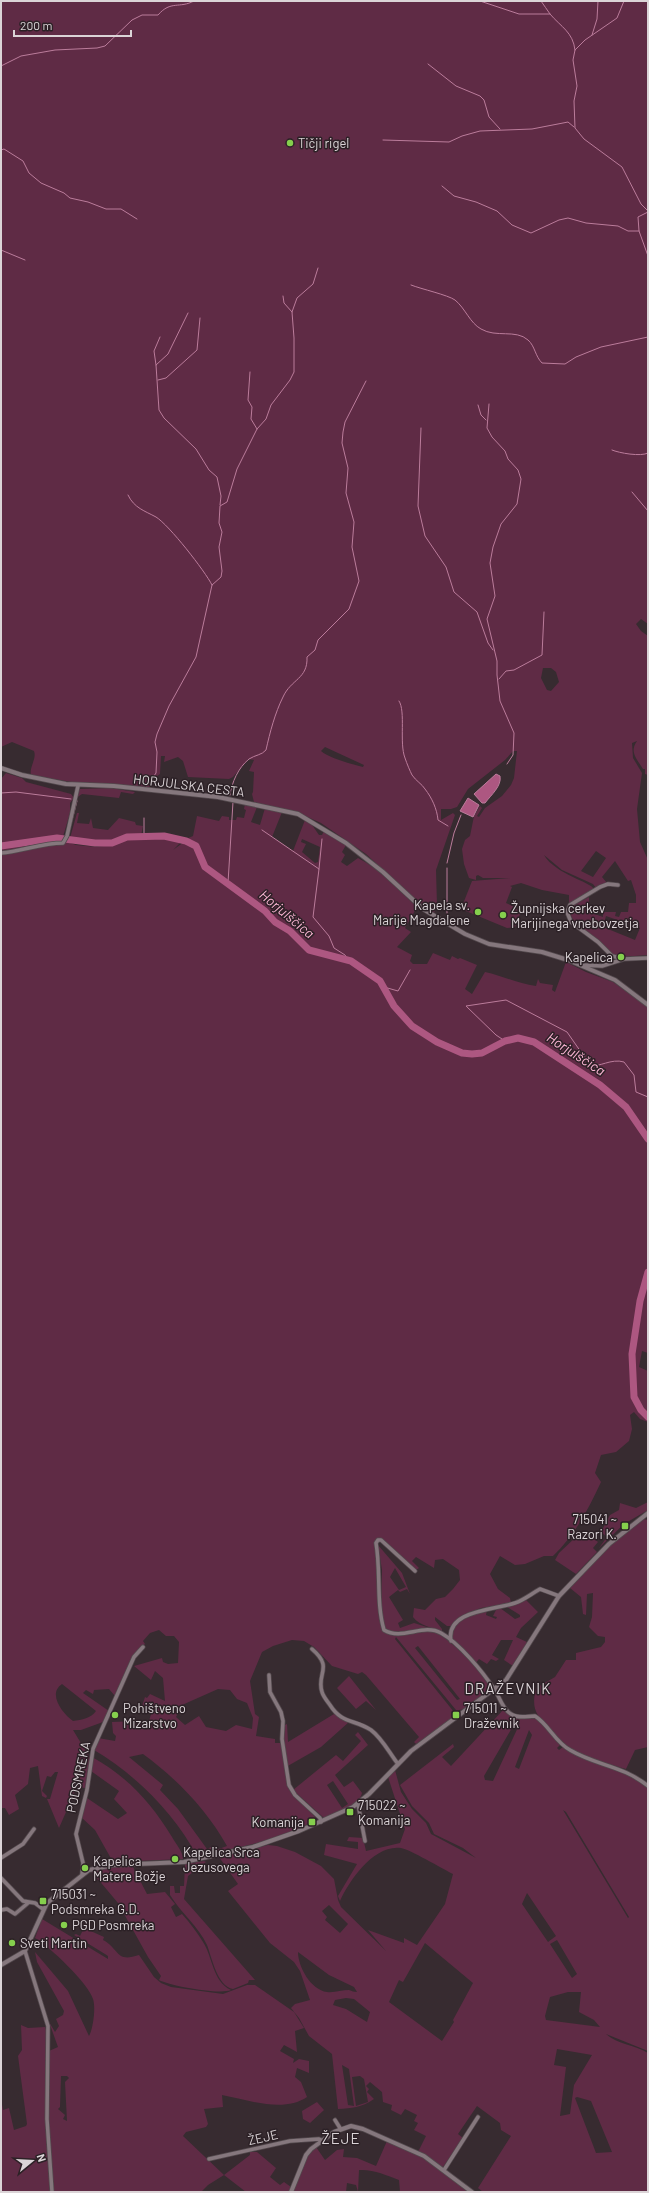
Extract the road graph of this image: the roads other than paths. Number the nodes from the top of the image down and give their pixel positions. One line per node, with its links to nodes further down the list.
1 (1, 768): 2 (street, HORJULSKA CESTA)
2 (78, 786): 3 (street); 7 (street, HORJULSKA CESTA)
3 (1, 854)
4 (618, 885): 6 (street)
5 (648, 958): 6 (street)
6 (624, 959): 7 (street)
7 (580, 966): 8 (street, HORJULSKA CESTA)
8 (648, 1005)
9 (648, 1513): 11 (street)
10 (415, 1571): 12 (street)
11 (559, 1596): 12 (street); 16 (street)
12 (451, 1641): 16 (street)
13 (143, 1647): 24 (street, PODSMREKA)
14 (312, 1649): 17 (street)
15 (269, 1675): 20 (street)
16 (495, 1690): 17 (street); 18 (street)
17 (398, 1764): 19 (street)
18 (648, 1786)
19 (358, 1804): 20 (street); 22 (street)
20 (321, 1822): 24 (street)
21 (34, 1829): 23 (street)
22 (365, 1841)
23 (1, 1858)
24 (82, 1875): 27 (street)
25 (1, 1878): 26 (street)
26 (28, 1903): 27 (street); 28 (street)
27 (43, 1909): 29 (street)
28 (1, 1910)
29 (25, 1951): 30 (street); 37 (street)
30 (1, 1965)
31 (478, 2117): 36 (street)
32 (335, 2120): 33 (street)
33 (340, 2128): 34 (street); 36 (street)
34 (321, 2140): 35 (street, ŽEJE); 38 (street)
35 (209, 2159)
36 (444, 2170): 39 (street)
37 (52, 2192)
38 (291, 2192)
39 (472, 2192)

